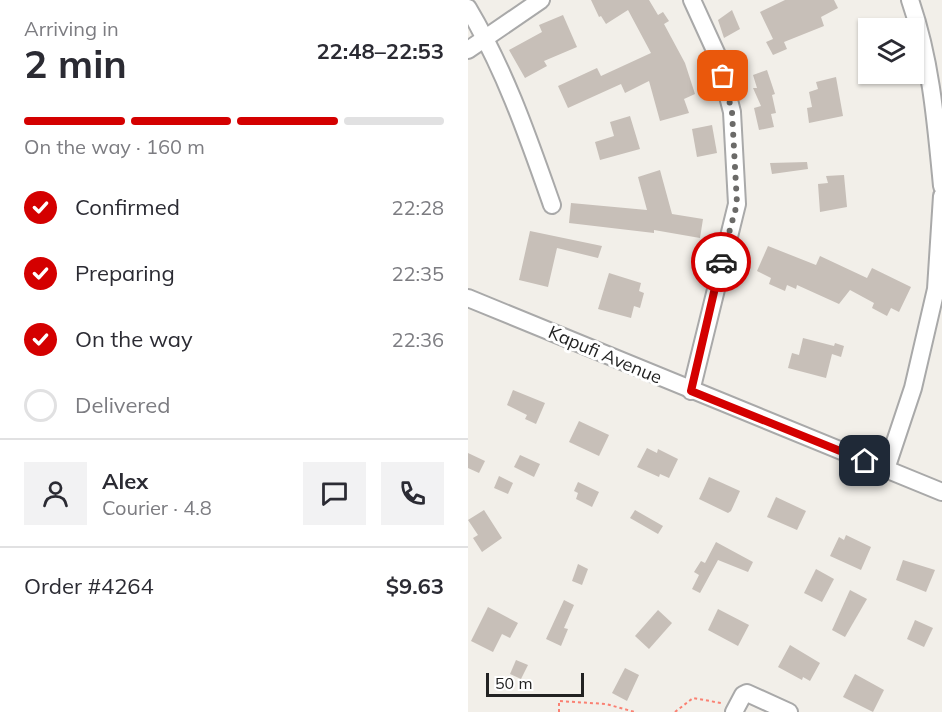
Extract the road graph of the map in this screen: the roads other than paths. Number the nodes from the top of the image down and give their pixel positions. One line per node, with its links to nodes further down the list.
1 (541, 0): 5 (street)
2 (692, 0): 12 (street)
3 (910, 0): 7 (street)
4 (468, 8): 5 (street)
5 (485, 38): 6 (street); 10 (street)
6 (468, 50)
7 (936, 84): 8 (street)
8 (942, 186)
9 (942, 196): 13 (street)
10 (552, 205)
11 (468, 298): 12 (street, Kapufi Avenue)
12 (691, 391): 13 (street, Kapufi Avenue)
13 (886, 470): 14 (street, Kapufi Avenue)
14 (942, 492)
15 (734, 710): 16 (street)
16 (789, 712)

